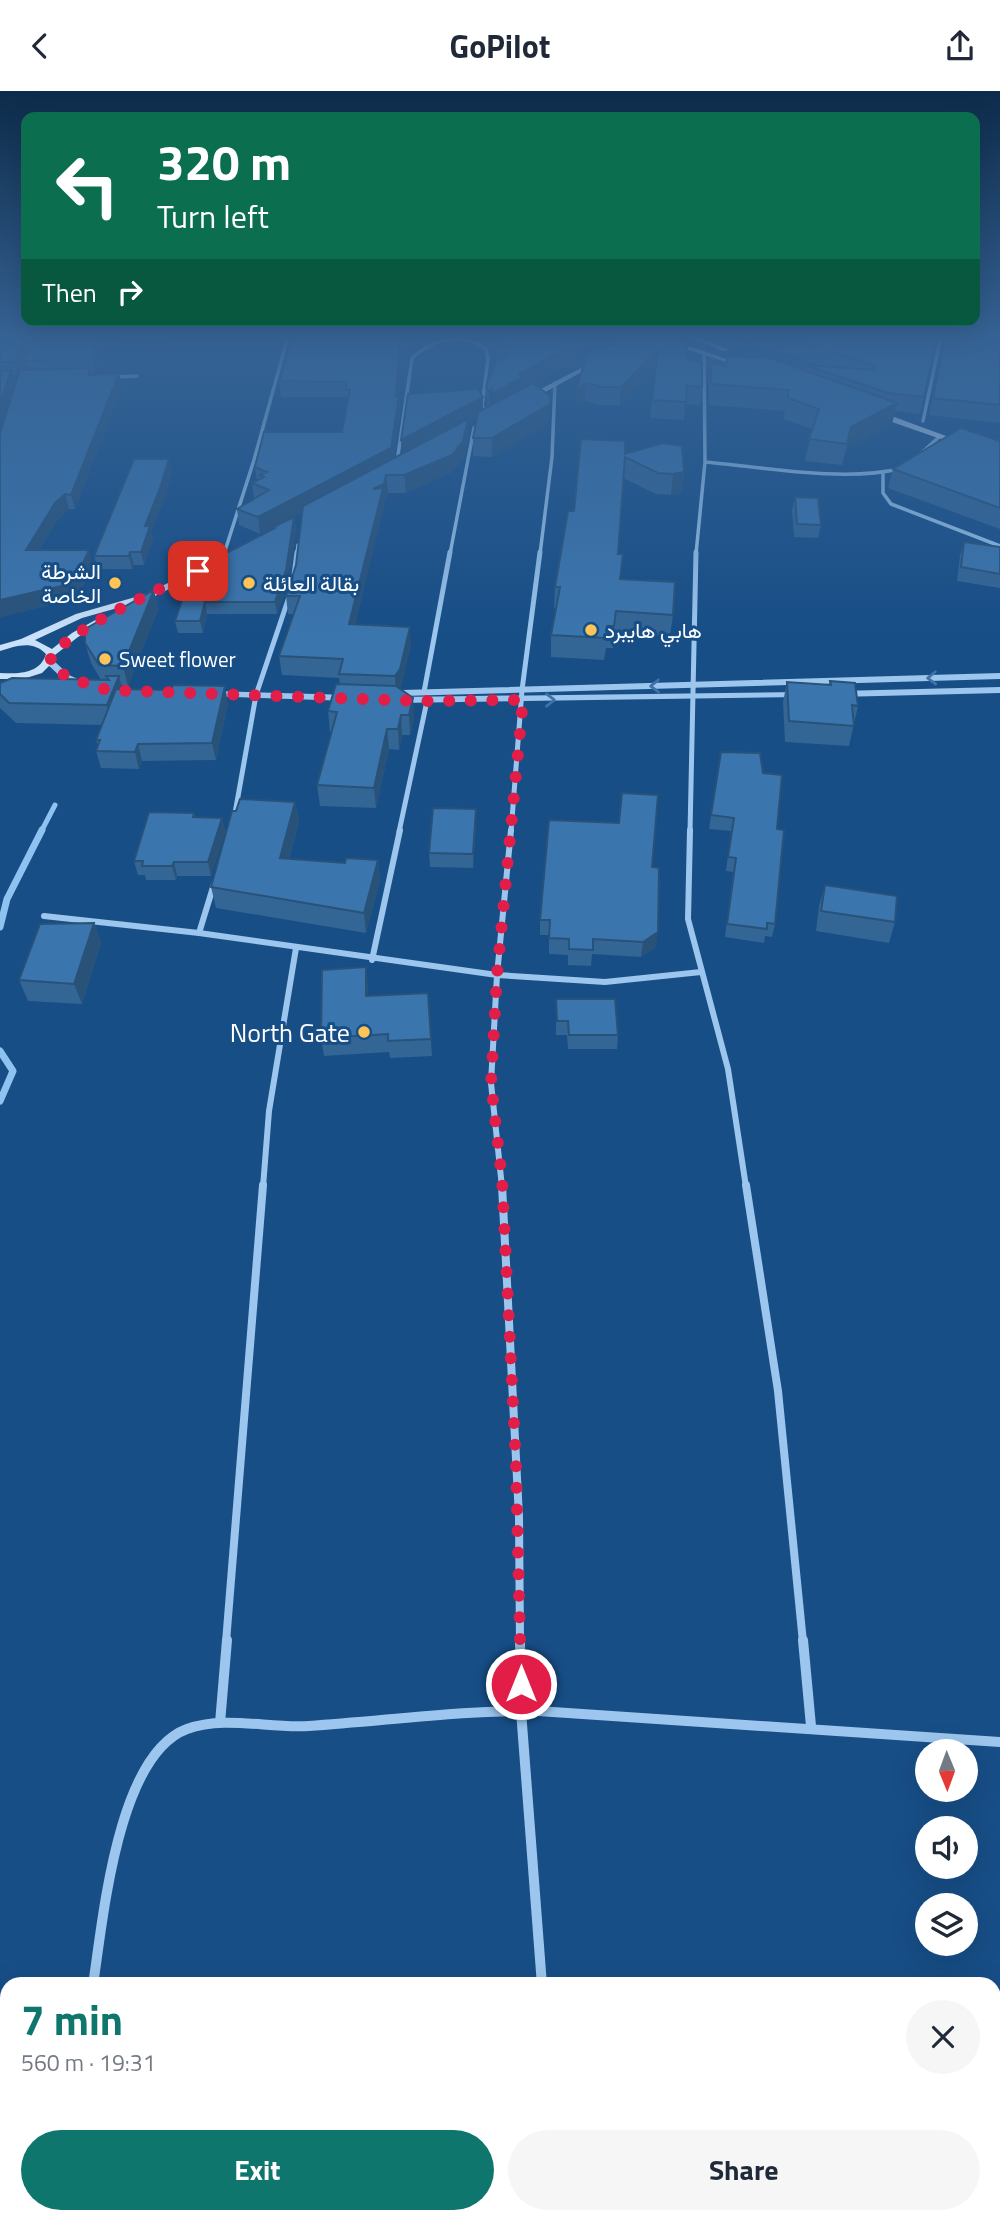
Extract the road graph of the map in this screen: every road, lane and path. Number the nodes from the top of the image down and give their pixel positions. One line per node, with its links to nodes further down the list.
1 (261, 435): 19 (street)
2 (401, 435): 14 (street)
3 (473, 435): 40 (street)
4 (553, 435): 35 (street)
5 (705, 435): 11 (street)
6 (966, 435): 8 (main road)
7 (940, 436): 9 (main road); 10 (street)
8 (974, 438)
9 (976, 448)
10 (912, 461)
11 (705, 462): 15 (street); 29 (street)
12 (408, 464): 14 (main road)
13 (903, 466): 15 (street)
14 (396, 470)
15 (883, 473): 17 (street)
16 (300, 533): 20 (street)
17 (1000, 546)
18 (233, 554): 19 (main road)
19 (222, 559): 22 (main road)
20 (293, 583)
21 (289, 595): 34 (street)
22 (148, 596): 23 (main road); 25 (main road)
23 (23, 642): 24 (main road); 25 (main road)
24 (1, 647)
25 (50, 657): 27 (main road); 30 (street)
26 (1000, 676): 29 (street, one-way to 29)
27 (4, 677): 28 (street)
28 (32, 683)
29 (695, 685): 35 (street, one-way to 35); 41 (street)
30 (62, 688)
31 (1000, 690): 33 (street)
32 (205, 694): 34 (street)
33 (826, 694)
34 (256, 695): 37 (street); 42 (street)
35 (522, 695): 40 (street); 41 (street, one-way to 41); 49 (street)
36 (812, 695): 41 (street)
37 (335, 697): 38 (street)
38 (361, 697)
39 (388, 697): 40 (street)
40 (426, 697): 47 (street)
41 (692, 697): 48 (street)
42 (230, 831)
43 (215, 882): 45 (street)
44 (44, 916): 45 (street)
45 (199, 933): 46 (street)
46 (296, 948): 47 (street); 51 (street)
47 (372, 960): 49 (street)
48 (701, 972): 49 (street); 52 (street)
49 (497, 975): 50 (street)
50 (521, 1711): 51 (street); 52 (street); 55 (street)
51 (220, 1723): 54 (street)
52 (811, 1726): 53 (street)
53 (1000, 1742)
54 (94, 1977)
55 (541, 1977)

